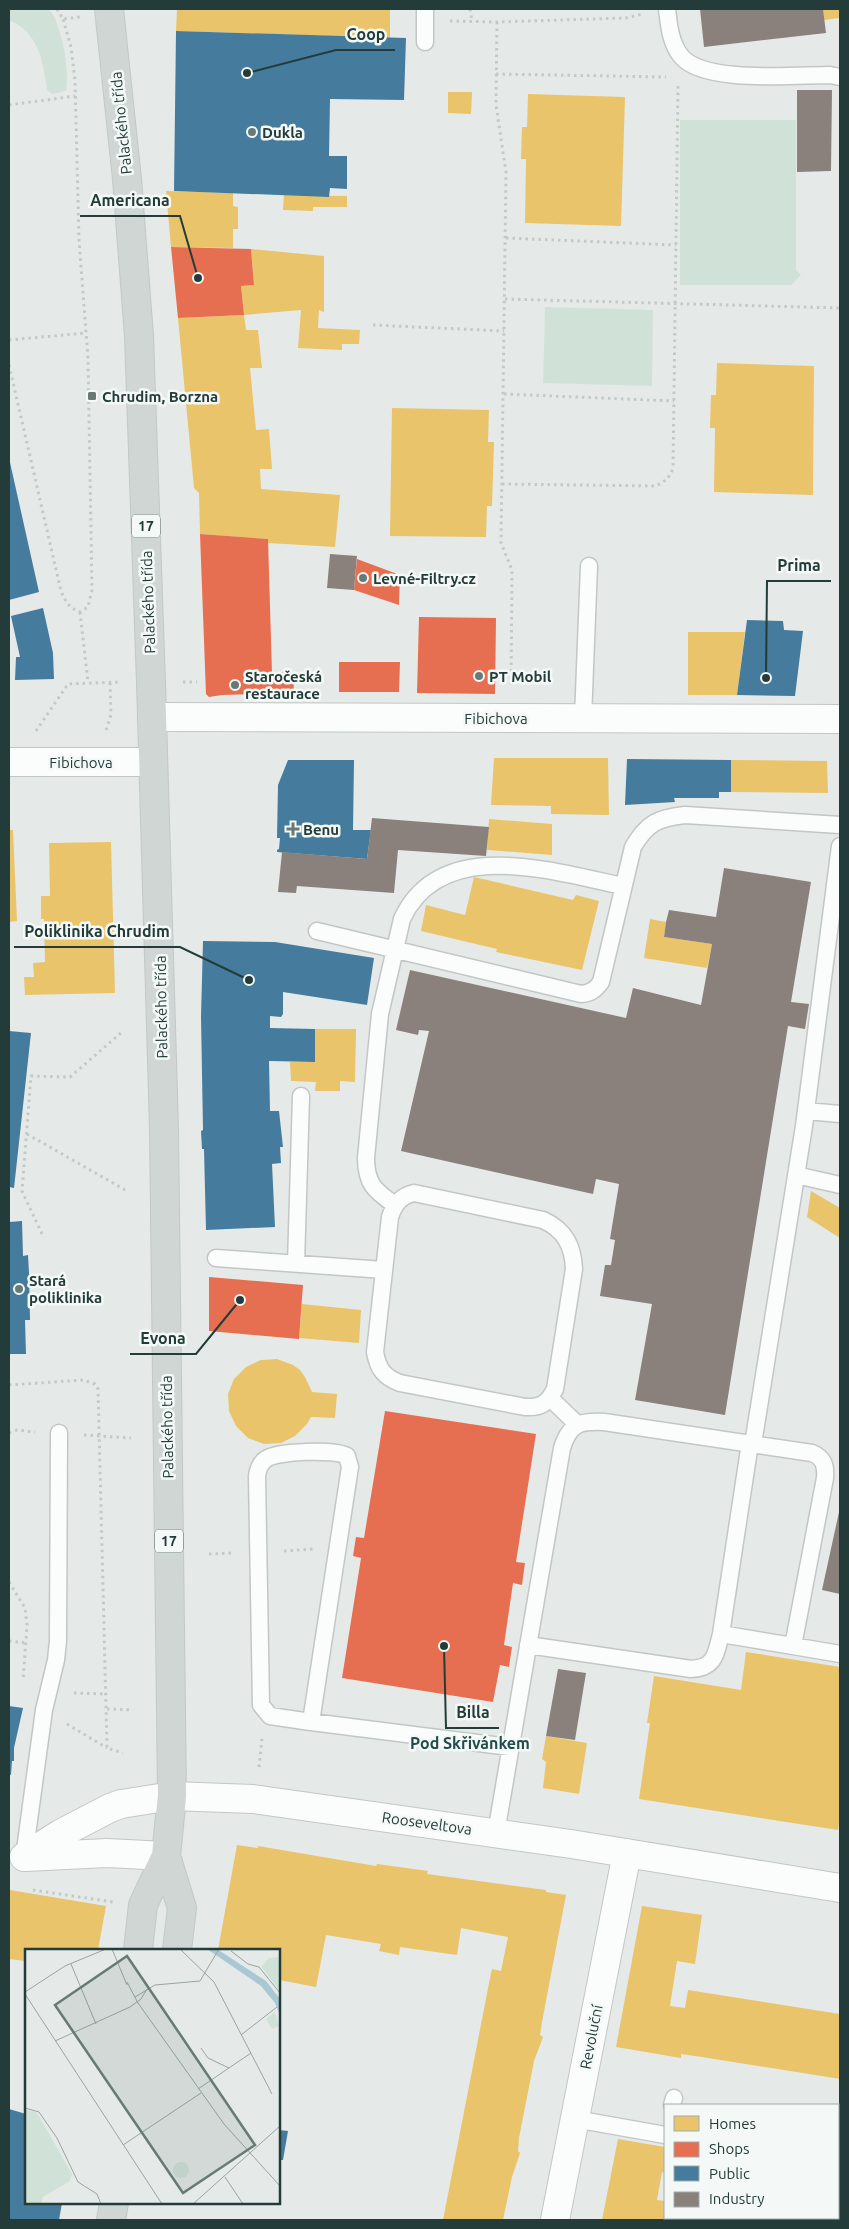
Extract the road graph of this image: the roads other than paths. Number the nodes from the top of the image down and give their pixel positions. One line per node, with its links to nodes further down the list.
1 (109, 9): 7 (main road, Palackého třída / 17)
2 (425, 9): 4 (lane)
3 (666, 9): 5 (lane)
4 (425, 42)
5 (840, 77)
6 (589, 566): 8 (lane)
7 (152, 717): 8 (street, Fibichova); 11 (main road, Palackého třída / 17)
8 (583, 718): 9 (street, Fibichova)
9 (840, 719)
10 (9, 762): 11 (street, Fibichova)
11 (153, 762): 36 (main road, Palackého třída / 17)
12 (840, 825): 14 (lane)
13 (840, 846): 18 (lane)
14 (623, 886): 16 (lane); 16 (lane)
15 (317, 930): 16 (lane)
16 (395, 949): 22 (lane)
17 (300, 1096): 24 (lane)
18 (806, 1111): 19 (lane); 20 (lane)
19 (840, 1114)
20 (796, 1175): 21 (lane); 29 (lane)
21 (840, 1186)
22 (395, 1205): 25 (lane); 26 (lane)
23 (216, 1258): 24 (lane)
24 (296, 1264): 25 (lane)
25 (384, 1270): 26 (lane)
26 (550, 1398): 27 (lane)
27 (577, 1424): 29 (lane); 31 (lane)
28 (59, 1433): 39 (lane)
29 (752, 1444): 30 (lane); 32 (lane)
30 (721, 1634): 31 (lane); 32 (lane)
31 (528, 1645): 35 (lane)
32 (793, 1646): 33 (lane)
33 (840, 1654)
34 (311, 1722): 34 (lane); 35 (lane)
35 (510, 1747): 37 (lane)
36 (172, 1796): 37 (street, Rooseveltova); 39 (street, Rooseveltova); 40 (main road, Palackého třída / 17)
37 (496, 1833): 38 (street, Rooseveltova)
38 (627, 1853): 41 (street, Rooseveltova); 44 (street, Revoluční)
39 (16, 1856): 40 (street)
40 (166, 1856): 42 (main road, Palackého třída / 17); 43 (main road, Palackého třída / 17)
41 (840, 1888)
42 (138, 1949)
43 (177, 1949)
44 (575, 2119): 45 (lane); 48 (street, Revoluční)
45 (664, 2135)
46 (114, 2204): 47 (main road)
47 (111, 2220)
48 (555, 2220)

